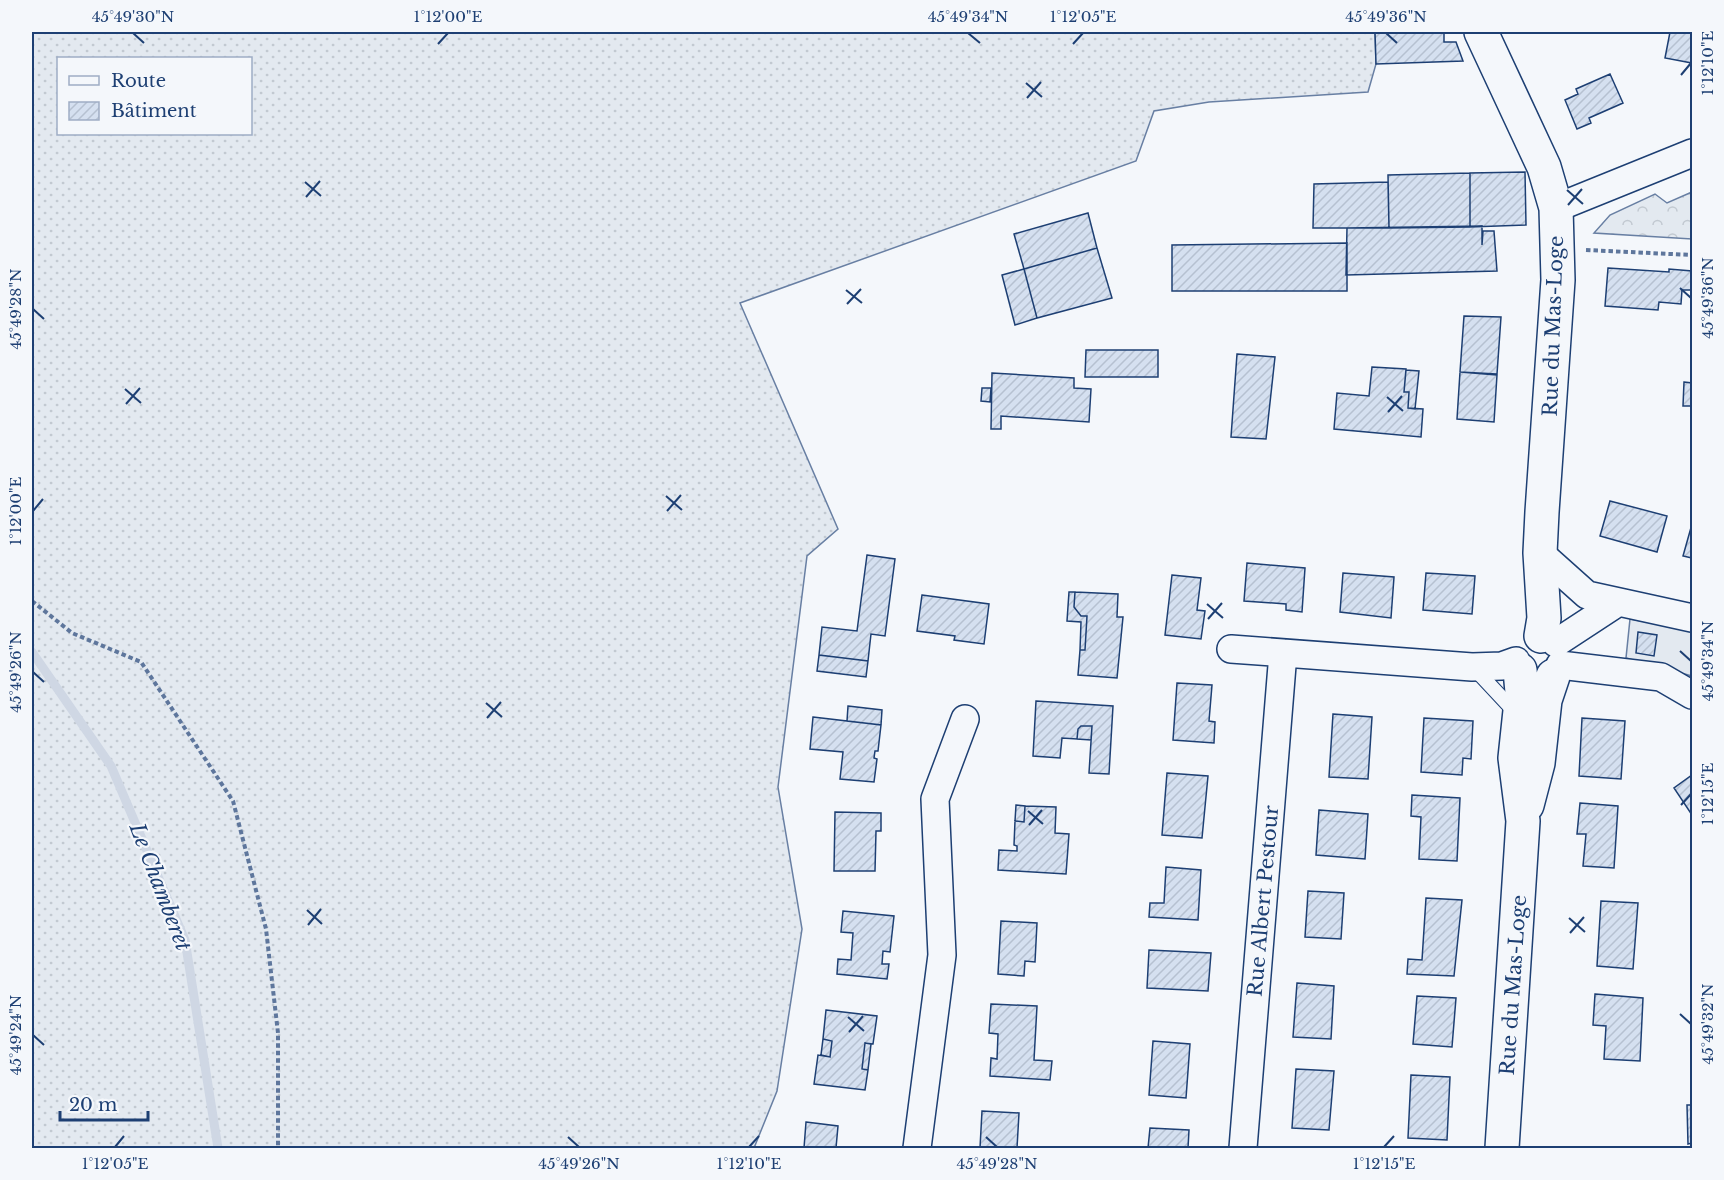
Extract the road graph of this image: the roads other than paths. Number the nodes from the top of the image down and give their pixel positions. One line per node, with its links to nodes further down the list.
1 (1481, 32): 3 (main road, Rue du Mas-Loge)
2 (1692, 153): 3 (street)
3 (1556, 208): 4 (main road, Rue du Mas-Loge)
4 (1540, 553): 5 (street); 9 (main road, Rue du Mas-Loge)
5 (1617, 603): 6 (street); 9 (street)
6 (1692, 618)
7 (1231, 649): 8 (street)
8 (1283, 653): 11 (street); 17 (street, Rue Albert Pestour)
9 (1552, 655): 10 (main road); 12 (street); 15 (main road, Rue du Mas-Loge)
10 (1518, 666): 11 (street); 13 (main road, Rue du Mas-Loge)
11 (1472, 667): 13 (lane)
12 (1692, 695)
13 (1519, 716): 15 (main road, Rue du Mas-Loge)
14 (965, 718): 16 (street)
15 (1523, 821): 18 (main road, Rue du Mas-Loge)
16 (917, 1149)
17 (1244, 1149)
18 (1502, 1149)

